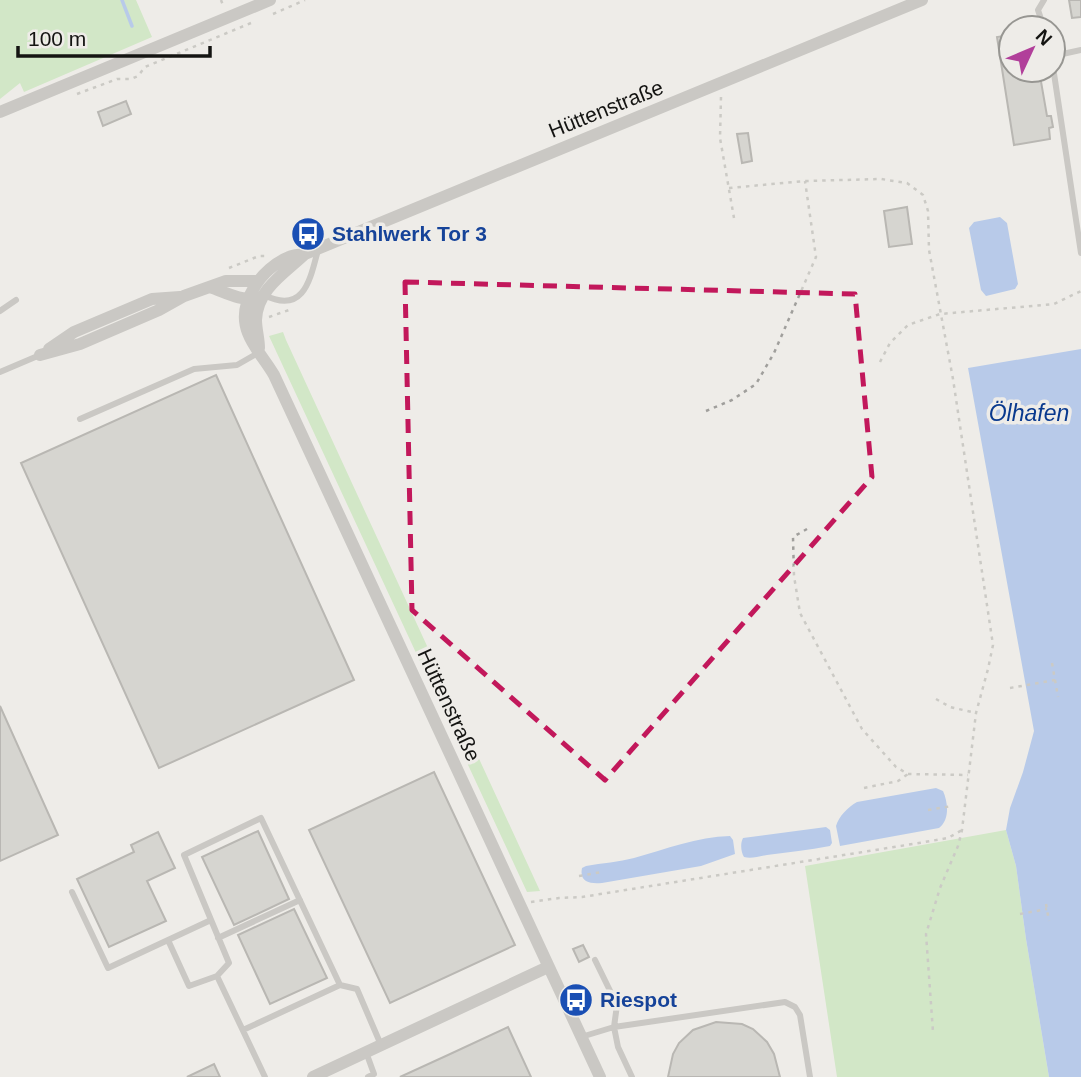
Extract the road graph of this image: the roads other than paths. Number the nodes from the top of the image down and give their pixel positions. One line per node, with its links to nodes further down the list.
1 (270, 0): 4 (street)
2 (922, 0): 5 (street, Hüttenstraße)
3 (1056, 84): 6 (lane)
4 (0, 112)
5 (318, 248): 7 (street, Hüttenstraße); 10 (lane)
6 (1081, 253)
7 (305, 254): 8 (street, Hüttenstraße); 10 (street, Hüttenstraße)
8 (258, 281): 9 (street); 11 (street, Hüttenstraße)
9 (210, 287): 11 (street); 15 (street)
10 (264, 295): 11 (street); 14 (street, Hüttenstraße)
11 (249, 299): 14 (street, Hüttenstraße)
12 (16, 300): 13 (lane)
13 (0, 311)
14 (260, 352): 17 (lane); 24 (street, Hüttenstraße)
15 (40, 355): 16 (lane)
16 (0, 372)
17 (80, 419)
18 (72, 892): 22 (lane)
19 (300, 900): 20 (lane); 21 (lane); 26 (lane)
20 (211, 920): 21 (lane); 22 (lane)
21 (218, 938): 25 (lane)
22 (168, 940): 25 (lane)
23 (595, 960): 27 (lane)
24 (548, 967): 29 (street, Hüttenstraße); 30 (street)
25 (217, 976): 28 (lane)
26 (340, 985): 28 (lane); 30 (lane)
27 (614, 1027): 29 (lane); 36 (lane); 37 (lane)
28 (243, 1030): 32 (lane)
29 (581, 1037): 35 (street, Hüttenstraße)
30 (381, 1045): 31 (street)
31 (366, 1052): 33 (street); 34 (lane)
32 (265, 1077)
33 (313, 1077)
34 (368, 1077)
35 (600, 1077)
36 (632, 1077)
37 (810, 1077)

